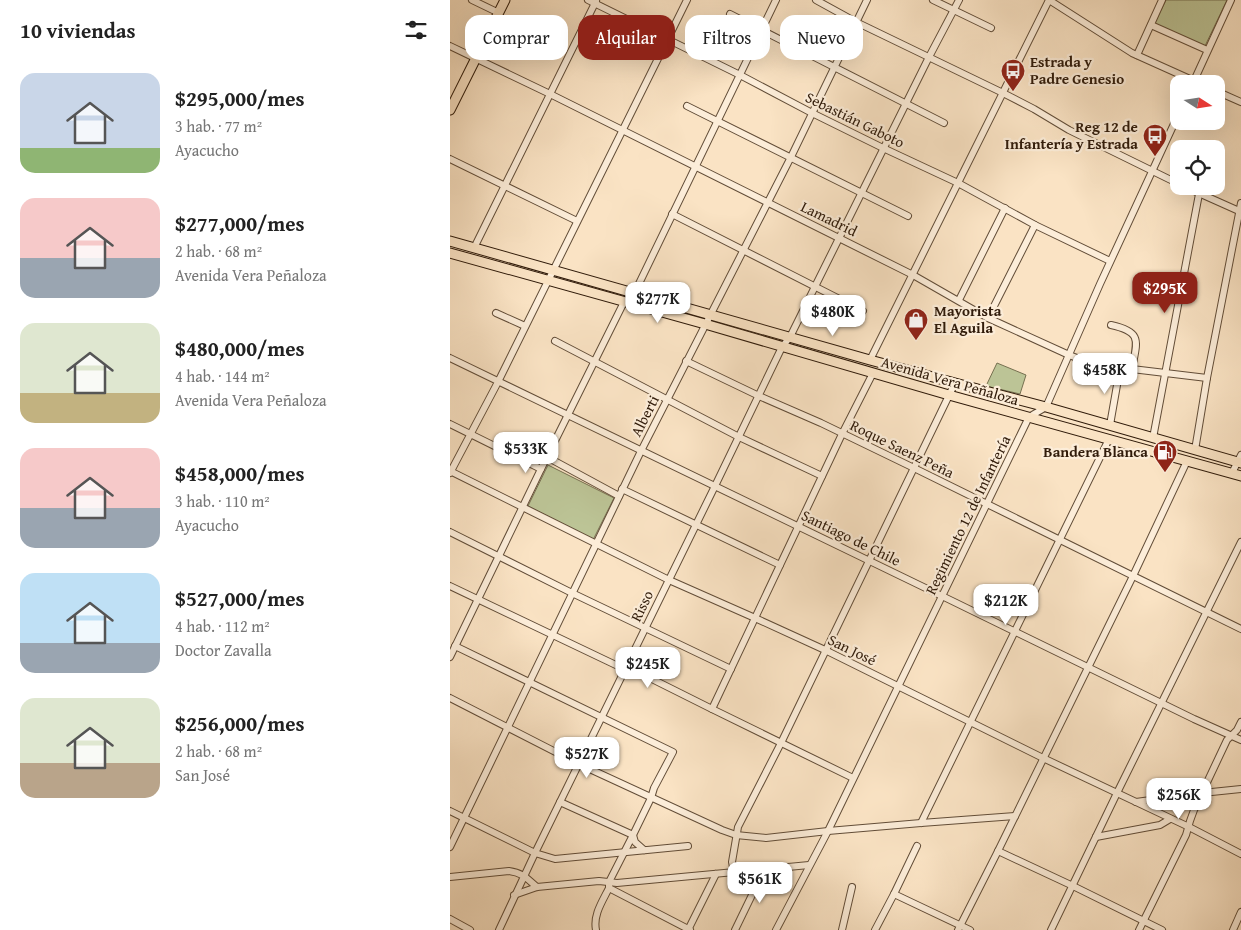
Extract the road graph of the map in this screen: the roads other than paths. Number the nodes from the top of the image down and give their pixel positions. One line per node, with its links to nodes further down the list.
1 (472, 0): 15 (street)
2 (505, 0): 15 (main road)
3 (588, 0): 13 (street, Sebastián Gaboto)
4 (688, 0): 22 (street)
5 (776, 0): 17 (street)
6 (816, 0): 18 (street)
7 (867, 0): 19 (street, Alberti)
8 (932, 0): 14 (street)
9 (958, 0): 14 (street, Risso)
10 (1049, 0): 29 (street); 40 (street)
11 (1162, 0): 21 (street)
12 (1231, 0): 27 (street)
13 (596, 2): 16 (street, Sebastián Gaboto); 41 (street)
14 (953, 10): 23 (street); 30 (street, Risso)
15 (498, 13)
16 (621, 15)
17 (769, 15)
18 (843, 15)
19 (860, 15)
20 (863, 25): 30 (street)
21 (1151, 25): 27 (street); 29 (street)
22 (675, 26)
23 (991, 28)
24 (770, 34): 36 (street)
25 (675, 43): 37 (street, Sebastián Gaboto)
26 (450, 46): 28 (street, Lamadrid)
27 (1207, 50): 39 (street)
28 (465, 54)
29 (1137, 55): 38 (street)
30 (929, 57): 40 (street); 44 (street, Risso)
31 (475, 60): 46 (main road)
32 (478, 60): 41 (street, Lamadrid)
33 (658, 60): 50 (street)
34 (747, 60): 37 (street)
35 (838, 60): 36 (street, Alberti)
36 (834, 68): 44 (street); 47 (street, Alberti)
37 (740, 75): 47 (street, Sebastián Gaboto); 48 (street)
38 (1178, 75)
39 (1196, 75)
40 (1003, 93): 56 (street); 58 (street)
41 (550, 94): 50 (street, Lamadrid); 59 (street)
42 (1225, 95): 43 (street)
43 (1241, 102)
44 (906, 103): 49 (street); 52 (street, Risso)
45 (687, 106): 48 (street)
46 (450, 110)
47 (812, 113): 52 (street, Sebastián Gaboto); 53 (street, Alberti)
48 (718, 121): 53 (street); 55 (street)
49 (944, 123)
50 (622, 130): 55 (street, Lamadrid); 69 (street)
51 (1171, 130): 56 (street)
52 (883, 148): 58 (street, Sebastián Gaboto); 60 (street, Risso)
53 (791, 157): 60 (street); 63 (street, Alberti)
54 (450, 159): 59 (street)
55 (695, 167): 63 (street, Lamadrid); 67 (street)
56 (1152, 171): 57 (street); 76 (street)
57 (1170, 180)
58 (958, 183): 65 (street, Sebastián Gaboto); 78 (street)
59 (505, 185): 69 (street); 73 (street)
60 (862, 193): 68 (street); 71 (street, Risso)
61 (1199, 195): 102 (street)
62 (1202, 195): 66 (street)
63 (768, 203): 71 (street, Lamadrid); 74 (street, Alberti)
64 (1241, 203): 66 (street)
65 (1005, 208): 70 (street, Sebastián Gaboto); 82 (street)
66 (1239, 210): 103 (street)
67 (672, 214): 74 (street); 81 (street)
68 (908, 216)
69 (578, 221): 77 (street)
70 (1035, 225): 76 (street, Sebastián Gaboto); 87 (street)
71 (839, 238): 78 (street, Lamadrid); 80 (street, Risso)
72 (450, 241): 73 (main road, Avenida Vera Peñaloza)
73 (474, 248): 77 (main road, Avenida Vera Peñaloza)
74 (744, 250): 80 (street); 86 (street, Alberti)
75 (450, 253): 79 (main road, Avenida Vera Peñaloza)
76 (1110, 261): 94 (street)
77 (553, 270): 79 (street); 81 (main road, Avenida Vera Peñaloza)
78 (913, 275): 82 (street, Lamadrid); 96 (street)
79 (548, 280): 83 (main road, Avenida Vera Peñaloza); 90 (street)
80 (815, 286): 84 (street); 91 (street, Risso)
81 (634, 294): 86 (main road, Avenida Vera Peñaloza)
82 (958, 300): 87 (street, Lamadrid)
83 (624, 302): 88 (main road, Avenida Vera Peñaloza); 97 (street)
84 (863, 311)
85 (496, 312): 90 (street)
86 (711, 315): 88 (street, Alberti); 91 (main road, Avenida Vera Peñaloza)
87 (988, 318): 94 (street, Lamadrid)
88 (705, 324): 93 (main road, Avenida Vera Peñaloza); 98 (street, Alberti)
89 (1111, 325): 100 (street)
90 (525, 326): 104 (street)
91 (790, 338): 93 (street, Risso); 96 (main road, Avenida Vera Peñaloza)
92 (555, 341): 97 (street)
93 (782, 347): 101 (main road, Avenida Vera Peñaloza); 107 (street, Risso)
94 (1068, 355): 99 (street, Lamadrid); 109 (street)
95 (450, 358): 104 (street, Santiago de Chile)
96 (870, 360): 105 (main road, Avenida Vera Peñaloza)
97 (595, 361): 108 (street); 110 (street)
98 (686, 361): 107 (street, Roque Saenz Peña); 108 (street, Alberti)
99 (1120, 368): 100 (street, Lamadrid); 113 (street)
100 (1132, 369): 102 (street, Lamadrid)
101 (873, 373): 106 (main road, Avenida Vera Peñaloza); 115 (street)
102 (1165, 373): 103 (street, Lamadrid); 117 (street)
103 (1207, 378): 120 (street)
104 (498, 382): 110 (street, Santiago de Chile); 114 (street)
105 (955, 383): 106 (street); 109 (main road, Avenida Vera Peñaloza)
106 (949, 395): 111 (main road, Avenida Vera Peñaloza); 124 (street)
107 (759, 396): 115 (street, Roque Saenz Peña); 116 (street, Risso)
108 (667, 400): 116 (street); 119 (street, Alberti)
109 (1046, 407): 111 (street); 113 (main road, Avenida Vera Peñaloza)
110 (568, 415): 119 (street, Santiago de Chile); 121 (street)
111 (1029, 417): 118 (main road, Avenida Vera Peñaloza); 132 (street, Regimiento 12 de Infantería)
112 (450, 424): 114 (street)
113 (1110, 426): 117 (main road, Avenida Vera Peñaloza)
114 (470, 434): 125 (street); 126 (street)
115 (842, 434): 124 (street, Roque Saenz Peña); 128 (street)
116 (739, 437): 128 (street); 129 (street, Risso)
117 (1153, 438): 120 (main road, Avenida Vera Peñaloza)
118 (1109, 439): 123 (main road, Avenida Vera Peñaloza); 137 (street)
119 (641, 450): 129 (street, Santiago de Chile); 130 (street, Alberti)
120 (1195, 450): 122 (main road, Avenida Vera Peñaloza)
121 (547, 457): 125 (street); 131 (street)
122 (1240, 460): 127 (street)
123 (1187, 461): 127 (main road, Avenida Vera Peñaloza); 143 (street)
124 (914, 468): 132 (street, Roque Saenz Peña); 141 (street)
125 (541, 469): 133 (street)
126 (450, 472): 133 (street, San José)
127 (1237, 474)
128 (822, 476): 135 (street)
129 (715, 486): 134 (street, Risso); 135 (street, Santiago de Chile)
130 (622, 489): 131 (street, Alberti); 134 (street)
131 (619, 496): 139 (street, Alberti)
132 (987, 504): 137 (street, Roque Saenz Peña); 147 (street, Regimiento 12 de Infantería)
133 (522, 507): 139 (street, San José); 140 (street)
134 (696, 525): 142 (street); 144 (street, Risso)
135 (798, 526): 141 (street, Santiago de Chile); 142 (street)
136 (450, 532): 140 (street)
137 (1061, 540): 143 (street, Roque Saenz Peña); 153 (street)
138 (1241, 542): 149 (street)
139 (596, 544): 144 (street, San José); 146 (street, Alberti)
140 (498, 556): 146 (street); 148 (street)
141 (869, 560): 147 (street, Santiago de Chile); 156 (street)
142 (780, 565): 150 (street)
143 (1133, 576): 149 (street, Roque Saenz Peña); 158 (street)
144 (669, 580): 150 (street, San José); 151 (street, Risso)
145 (450, 586): 148 (street)
146 (572, 593): 151 (street); 154 (street, Alberti)
147 (942, 596): 153 (street, Santiago de Chile); 162 (street, Regimiento 12 de Infantería)
148 (478, 599): 154 (street); 155 (street)
149 (1206, 612): 152 (street, Roque Saenz Peña); 164 (street)
150 (755, 618): 156 (street, San José); 160 (street)
151 (646, 628): 159 (street, Risso); 160 (street)
152 (1241, 629)
153 (1015, 632): 158 (street, Santiago de Chile); 167 (street)
154 (552, 634): 159 (street); 161 (street, Alberti)
155 (455, 646): 157 (street); 161 (street)
156 (825, 650): 162 (street, San José); 172 (street)
157 (450, 657)
158 (1088, 667): 164 (street, Santiago de Chile); 173 (street)
159 (626, 668): 165 (street); 166 (street, Risso)
160 (731, 669): 165 (street)
161 (529, 682): 166 (street); 169 (street, Alberti)
162 (898, 686): 167 (street, San José); 175 (street, Regimiento 12 de Infantería)
163 (450, 698): 169 (street)
164 (1162, 704): 170 (street, Santiago de Chile); 177 (street)
165 (712, 710): 172 (street)
166 (602, 718): 174 (street, Risso); 179 (street)
167 (971, 722): 173 (street, San José); 186 (street)
168 (1241, 722): 170 (street)
169 (508, 727): 174 (street); 184 (street, Alberti)
170 (1231, 736): 171 (street, Santiago de Chile); 178 (street)
171 (1241, 740)
172 (781, 743): 175 (street); 189 (street)
173 (1043, 758): 177 (street, San José); 183 (street)
174 (579, 764): 179 (street); 180 (street, Risso)
175 (853, 778): 188 (street, Regimiento 12 de Infantería)
176 (1241, 789): 178 (street)
177 (1117, 793): 181 (street, San José); 191 (street)
178 (1202, 793): 181 (street); 187 (street)
179 (651, 798): 189 (street); 190 (street)
180 (560, 802): 190 (street); 197 (street, Risso)
181 (1135, 802): 185 (street, San José)
182 (450, 811): 184 (street)
183 (1015, 816): 186 (street); 196 (street)
184 (464, 818): 194 (street, Alberti); 197 (street)
185 (1170, 819): 187 (street, San José); 191 (street)
186 (921, 823): 188 (street)
187 (1189, 827): 199 (street, San José); 214 (street)
188 (828, 831): 189 (street); 200 (street, Regimiento 12 de Infantería)
189 (736, 835): 202 (street)
190 (634, 836): 195 (street); 198 (street)
191 (1096, 837): 207 (street)
192 (688, 846): 195 (street)
193 (917, 846): 210 (street)
194 (450, 847)
195 (644, 850): 198 (street)
196 (998, 851): 207 (street); 215 (street)
197 (535, 852): 198 (street); 204 (street, Risso)
198 (625, 852): 206 (street)
199 (1241, 854)
200 (809, 865): 201 (street); 221 (street, Regimiento 12 de Infantería)
201 (765, 868): 202 (street); 220 (street)
202 (734, 872): 203 (street)
203 (716, 874): 206 (street); 219 (street)
204 (524, 875): 205 (street); 209 (street); 211 (street, Risso)
205 (450, 877)
206 (609, 885): 209 (street); 218 (street); 219 (street)
207 (1073, 886): 214 (street); 225 (street)
208 (852, 887): 222 (street)
209 (538, 888): 211 (street)
210 (894, 894): 215 (street); 223 (street)
211 (514, 895): 217 (street, Risso)
212 (1241, 912): 228 (street)
213 (450, 919): 216 (street)
214 (1143, 921): 226 (street); 227 (street)
215 (959, 927): 224 (street)
216 (470, 930)
217 (499, 930)
218 (596, 930)
219 (689, 930)
220 (735, 930)
221 (776, 930)
222 (842, 930)
223 (875, 930)
224 (970, 930)
225 (1051, 930)
226 (1139, 930)
227 (1162, 930)
228 (1233, 930)

